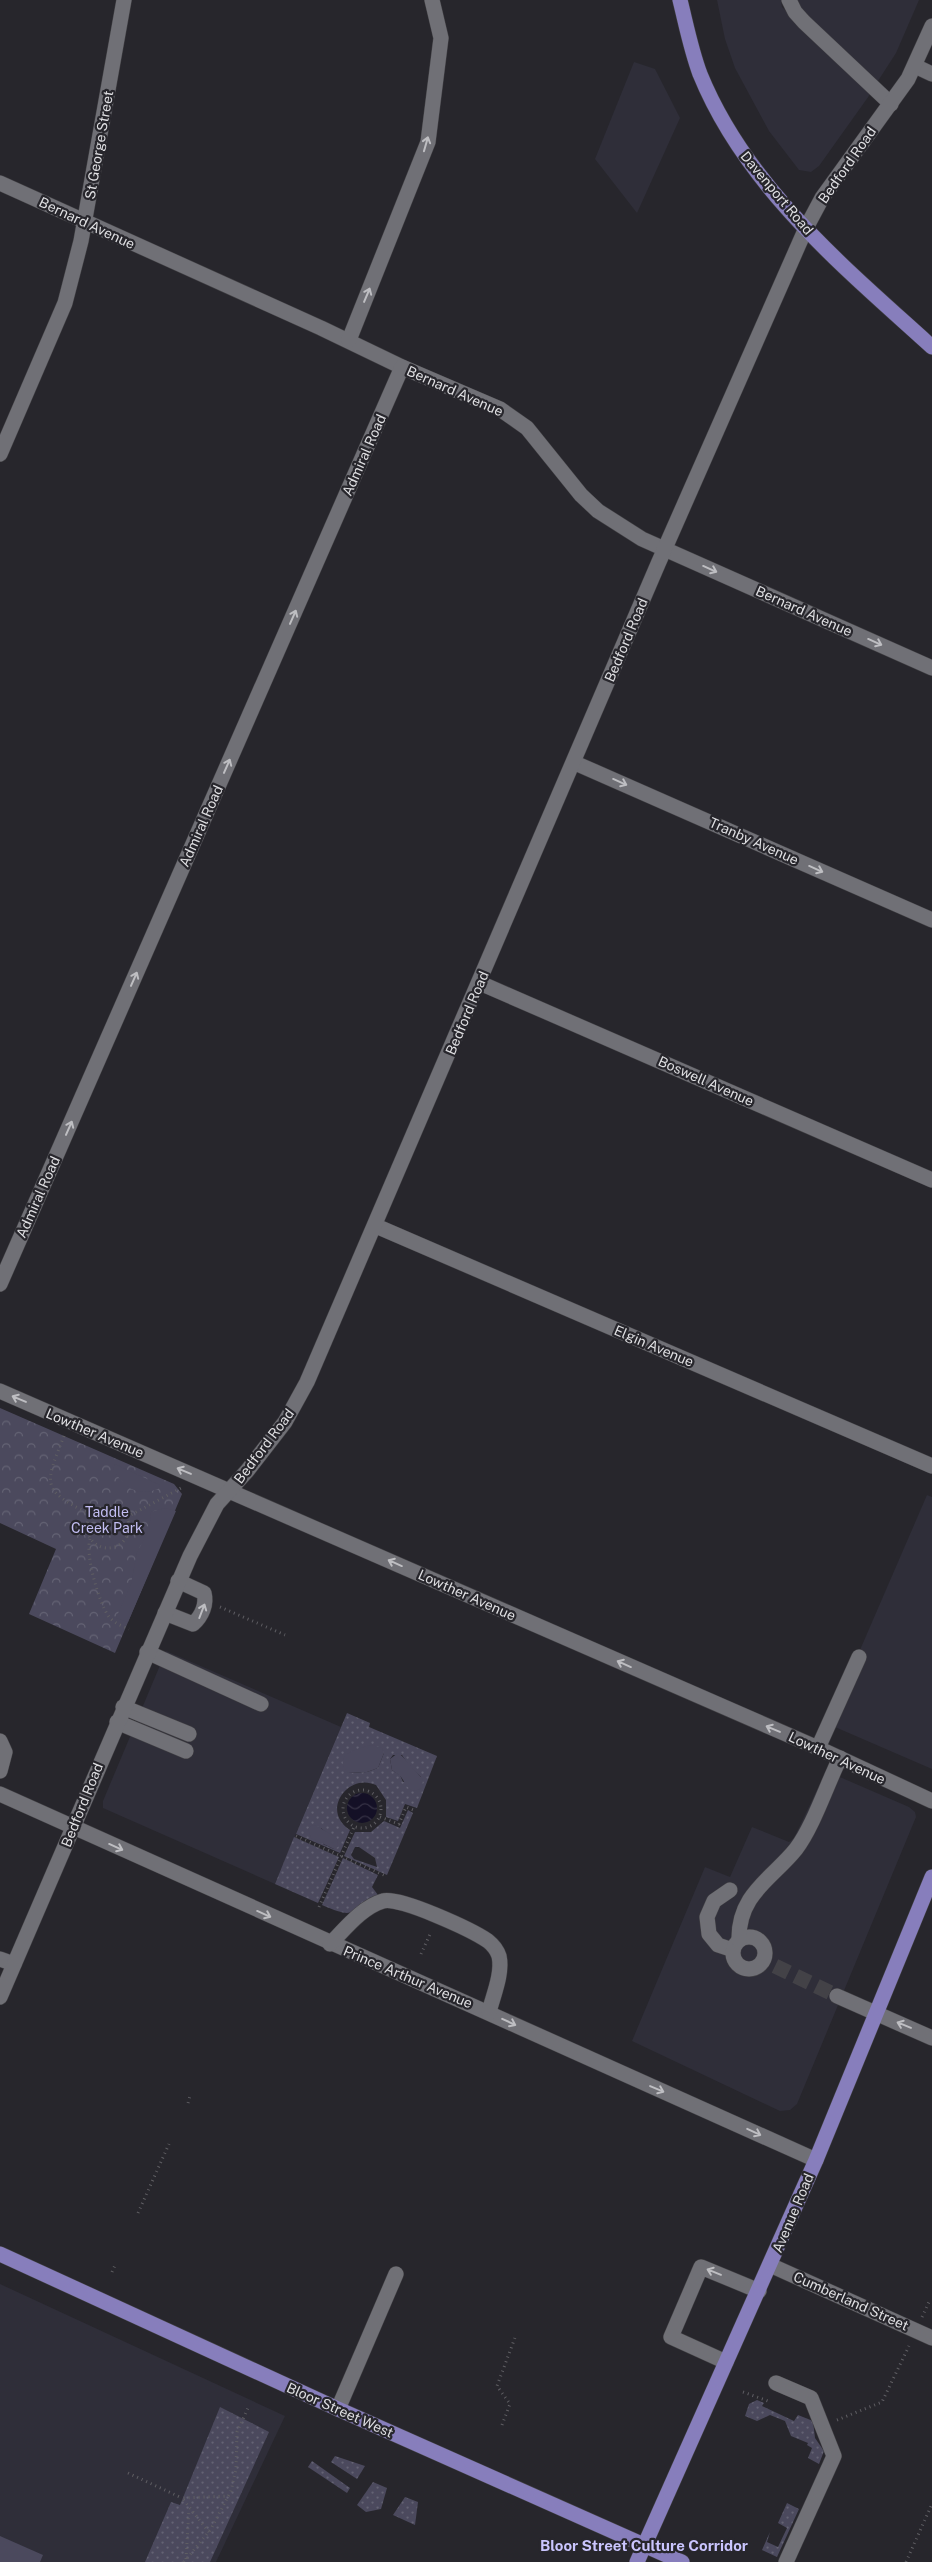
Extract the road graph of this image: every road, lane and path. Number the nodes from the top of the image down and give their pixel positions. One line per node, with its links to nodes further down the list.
1 (124, 0): 10 (street, St George Street)
2 (432, 0): 12 (street, one-way to 2)
3 (680, 0): 11 (main road, Davenport Road)
4 (788, 0): 8 (street)
5 (932, 26): 6 (street, Bedford Road)
6 (915, 66): 7 (street); 8 (street, Bedford Road)
7 (932, 74)
8 (891, 104): 11 (street, Bedford Road)
9 (0, 183): 10 (street, Bernard Avenue)
10 (86, 220): 12 (street, Bernard Avenue); 15 (street, St George Street)
11 (806, 228): 13 (main road, Davenport Road); 16 (street, Bedford Road)
12 (348, 340): 14 (street, Bernard Avenue)
13 (932, 347)
14 (402, 367): 16 (street, Bernard Avenue); 23 (street, Admiral Road, one-way to 14)
15 (0, 454)
16 (666, 549): 17 (street, Bernard Avenue, one-way to 17); 18 (street, Bedford Road)
17 (932, 668)
18 (575, 763): 19 (street, Tranby Avenue, one-way to 19); 20 (street, Bedford Road)
19 (932, 920)
20 (480, 983): 21 (street, Boswell Avenue); 22 (street, Bedford Road)
21 (932, 1180)
22 (376, 1226): 26 (street, Elgin Avenue); 28 (street, Bedford Road)
23 (0, 1284)
24 (0, 1391): 28 (street, Lowther Avenue, one-way to 24)
25 (65, 1433): 29 (path)
26 (932, 1466)
27 (184, 1486): 30 (path)
28 (229, 1491): 32 (street, Bedford Road); 44 (street, Lowther Avenue, one-way to 28)
29 (90, 1514): 30 (path); 31 (path)
30 (127, 1517): 31 (path)
31 (90, 1539): 35 (path)
32 (178, 1581): 33 (street); 34 (street, Bedford Road)
33 (206, 1600): 34 (street, one-way to 33); 36 (path)
34 (164, 1613): 37 (street, Bedford Road)
35 (129, 1629)
36 (285, 1635)
37 (147, 1652): 39 (street); 40 (street, Bedford Road)
38 (859, 1657): 44 (street)
39 (261, 1704)
40 (123, 1707): 41 (street, Bedford Road); 42 (street)
41 (116, 1722): 45 (street); 52 (street, Bedford Road)
42 (189, 1734)
43 (0, 1741): 47 (street)
44 (818, 1748): 46 (street, Lowther Avenue)
45 (186, 1751)
46 (840, 1758): 49 (street, Lowther Avenue); 61 (street)
47 (0, 1770)
48 (0, 1794): 52 (street, Prince Arthur Avenue)
49 (932, 1801)
50 (416, 1811): 51 (path)
51 (380, 1817): 53 (path); 53 (path)
52 (72, 1826): 60 (street, Prince Arthur Avenue, one-way to 60); 62 (street, Bedford Road)
53 (354, 1826): 55 (path)
54 (296, 1836): 55 (path)
55 (341, 1856): 56 (path); 59 (path)
56 (386, 1876)
57 (932, 1876): 66 (main road, Avenue Road)
58 (730, 1890): 61 (street)
59 (319, 1908)
60 (330, 1944): 65 (street, Prince Arthur Avenue); 65 (street)
61 (736, 1945): 61 (street)
62 (7, 1962): 64 (street, Bedford Road)
63 (836, 1996): 66 (street)
64 (0, 1997)
65 (489, 2012): 71 (street, Prince Arthur Avenue, one-way to 71)
66 (875, 2014): 67 (street, one-way to 66); 71 (main road, Avenue Road)
67 (932, 2038)
68 (190, 2096): 69 (path)
69 (188, 2103)
70 (169, 2144): 72 (path)
71 (816, 2160): 75 (main road, Avenue Road)
72 (138, 2213)
73 (0, 2254): 89 (main road, Bloor Street West)
74 (116, 2263): 76 (path)
75 (770, 2265): 78 (main road, Avenue Road); 82 (street, Cumberland Street)
76 (112, 2272)
77 (396, 2274): 89 (street)
78 (759, 2291): 84 (main road, Avenue Road); 84 (street, one-way to 84)
79 (929, 2302): 80 (path)
80 (921, 2320)
81 (516, 2335): 90 (path)
82 (932, 2338)
83 (910, 2343): 91 (path)
84 (726, 2362): 98 (main road, Avenue Road)
85 (776, 2382): 91 (street)
86 (743, 2392): 87 (path)
87 (768, 2401)
88 (248, 2408): 93 (path)
89 (338, 2409): 98 (main road, Bloor Street West)
90 (502, 2425)
91 (822, 2426): 102 (street)
92 (128, 2473): 94 (path)
93 (228, 2496): 94 (path); 97 (path)
94 (182, 2498): 96 (path)
95 (932, 2504): 103 (path)
96 (189, 2508): 97 (path); 99 (path)
97 (209, 2532): 99 (path)
98 (644, 2545): 100 (main road, Avenue Road); 101 (main road, Bloor Street West)
99 (185, 2561)
100 (637, 2562)
101 (682, 2562)
102 (786, 2562)
103 (906, 2562)

